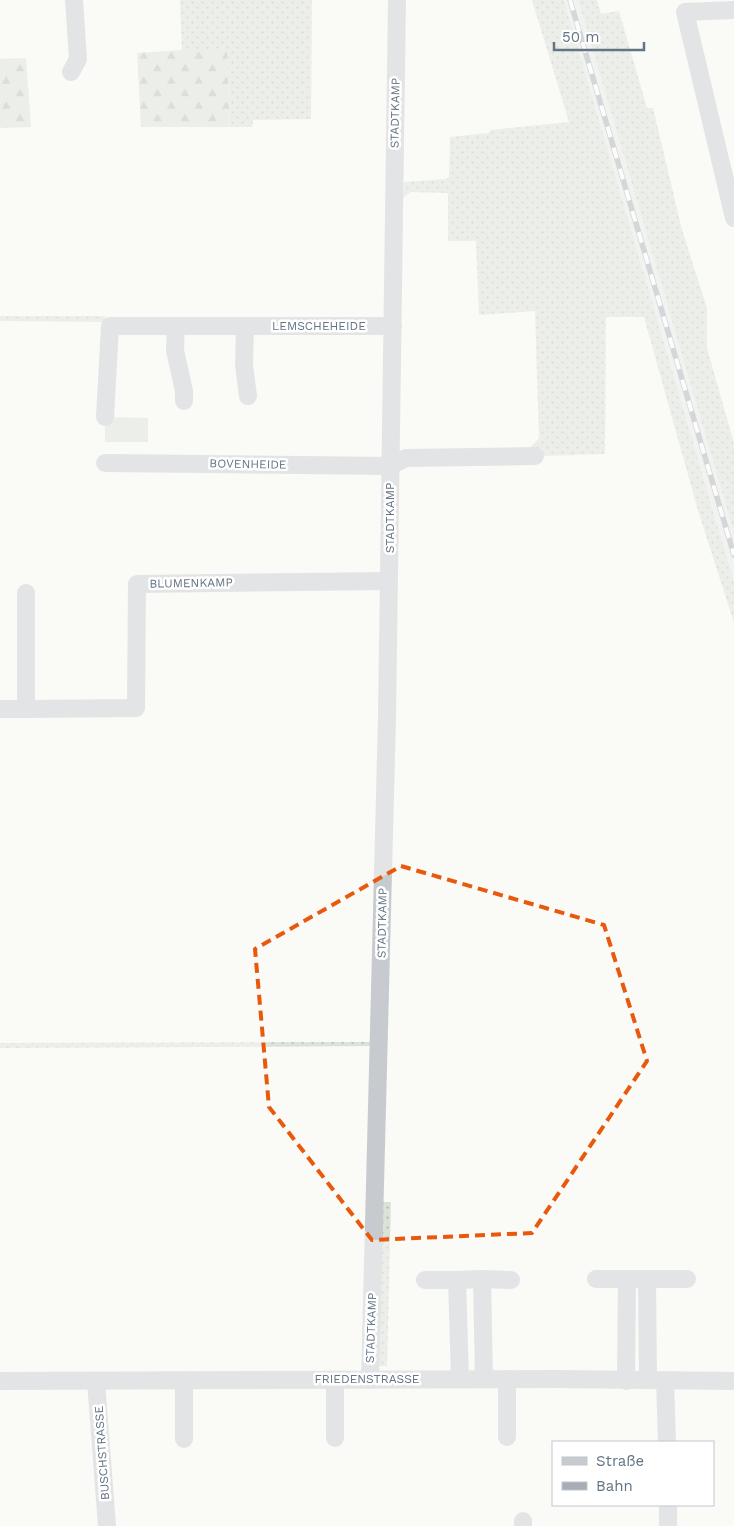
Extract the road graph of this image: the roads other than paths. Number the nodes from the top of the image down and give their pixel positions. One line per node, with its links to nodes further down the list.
1 (74, 0): 4 (street)
2 (397, 0): 8 (street, STADTKAMP)
3 (734, 10): 5 (street)
4 (71, 72)
5 (734, 218)
6 (176, 326): 7 (street, LEMSCHEHEIDE); 10 (street); 11 (street, LEMSCHEHEIDE)
7 (245, 326): 8 (street, LEMSCHEHEIDE); 9 (street)
8 (393, 326): 14 (street, STADTKAMP)
9 (248, 396)
10 (184, 401)
11 (105, 417)
12 (535, 456): 14 (street, STADTKAMP)
13 (106, 463): 14 (street, BOVENHEIDE)
14 (390, 466): 15 (street, STADTKAMP)
15 (389, 581): 18 (street, BLUMENKAMP); 32 (street, STADTKAMP)
16 (26, 594): 18 (street)
17 (0, 709): 18 (street, BLUMENKAMP)
18 (26, 709)
19 (482, 1279): 25 (street); 26 (street); 28 (street)
20 (596, 1279): 21 (street)
21 (627, 1279): 22 (street); 33 (street)
22 (648, 1279): 23 (street); 34 (street)
23 (687, 1279)
24 (426, 1280): 25 (street)
25 (457, 1280): 27 (street)
26 (511, 1280)
27 (460, 1379): 28 (street, FRIEDENSTRASSE); 32 (street, FRIEDENSTRASSE)
28 (484, 1379): 29 (street, FRIEDENSTRASSE)
29 (507, 1379): 33 (street, FRIEDENSTRASSE); 39 (street)
30 (184, 1380): 31 (street, FRIEDENSTRASSE); 37 (street, FRIEDENSTRASSE); 41 (street)
31 (335, 1380): 32 (street, FRIEDENSTRASSE); 40 (street)
32 (370, 1380)
33 (626, 1380): 34 (street, FRIEDENSTRASSE)
34 (648, 1380): 35 (street, FRIEDENSTRASSE)
35 (665, 1380): 38 (street, FRIEDENSTRASSE); 42 (street)
36 (0, 1381): 37 (street, FRIEDENSTRASSE)
37 (96, 1381): 44 (street, BUSCHSTRASSE)
38 (734, 1381)
39 (508, 1437)
40 (335, 1438)
41 (184, 1439)
42 (667, 1441)
43 (668, 1506): 45 (street)
44 (107, 1526)
45 (668, 1526)

